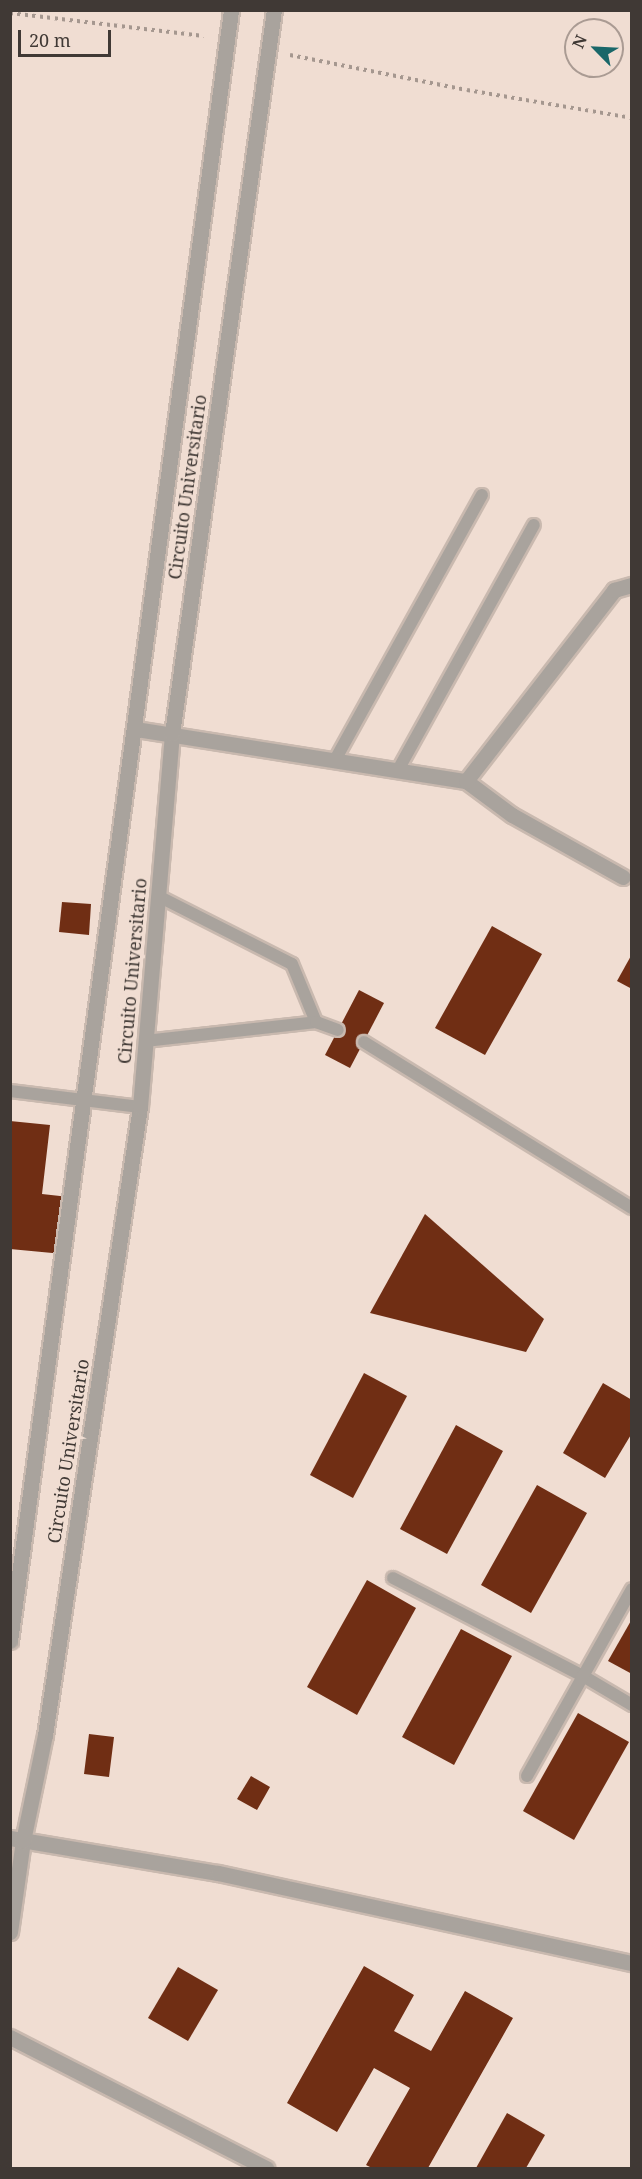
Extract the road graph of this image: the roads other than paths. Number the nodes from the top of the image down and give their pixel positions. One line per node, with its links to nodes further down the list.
1 (231, 10): 6 (street, Circuito Universitario)
2 (273, 10): 7 (street, Circuito Universitario)
3 (482, 495): 8 (lane)
4 (534, 525): 9 (lane)
5 (632, 585): 10 (street)
6 (136, 729): 7 (street); 18 (street, Circuito Universitario)
7 (172, 734): 8 (street); 12 (street, Circuito Universitario)
8 (335, 760): 9 (street)
9 (398, 770): 10 (street)
10 (466, 781): 11 (street)
11 (622, 877)
12 (158, 896): 13 (lane); 15 (street, Circuito Universitario)
13 (316, 1022): 14 (lane); 15 (lane)
14 (338, 1030)
15 (145, 1041): 19 (street, Circuito Universitario)
16 (364, 1042): 20 (lane)
17 (10, 1091): 18 (lane)
18 (86, 1098): 19 (lane); 23 (street, Circuito Universitario)
19 (140, 1107): 27 (street, Circuito Universitario)
20 (632, 1208)
21 (393, 1578): 24 (lane)
22 (632, 1589): 24 (lane)
23 (10, 1641)
24 (583, 1676): 25 (lane); 26 (lane)
25 (632, 1705)
26 (527, 1776)
27 (17, 1840): 28 (street, Circuito Universitario); 29 (street)
28 (10, 1932)
29 (632, 1963)
30 (10, 2037): 31 (street)
31 (266, 2169)

